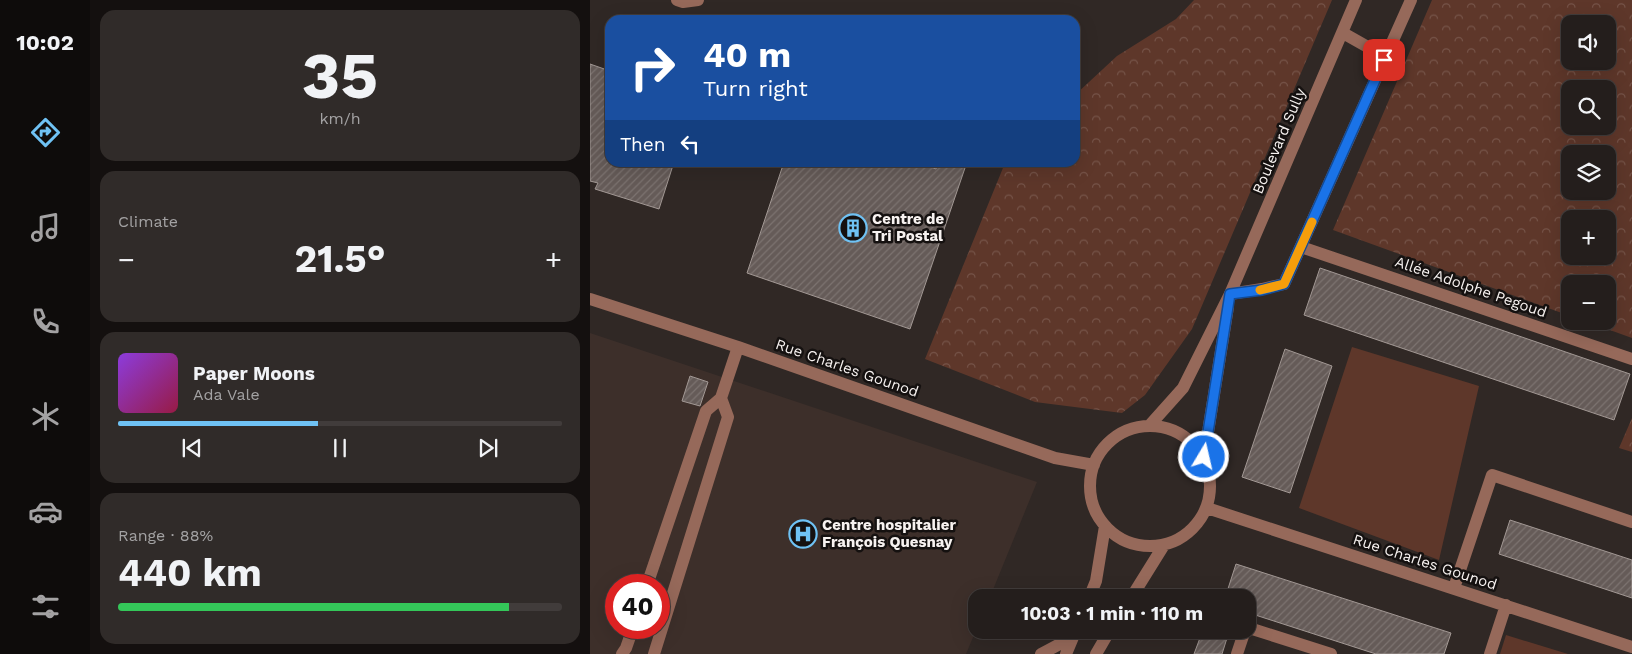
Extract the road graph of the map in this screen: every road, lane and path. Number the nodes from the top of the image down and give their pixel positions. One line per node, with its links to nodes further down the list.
1 (677, 0): 2 (street)
2 (698, 0)
3 (1356, 0): 5 (street, Boulevard Sully)
4 (1411, 0): 6 (street)
5 (1343, 33): 6 (street); 8 (street, Boulevard Sully)
6 (1384, 60): 7 (street)
7 (1300, 247): 8 (street); 11 (street, Allée Adolphe Pegoud)
8 (1230, 294): 13 (street); 14 (street)
9 (590, 299): 10 (street, Rue Charles Gounod)
10 (738, 347): 12 (street); 15 (street, Rue Charles Gounod)
11 (1632, 359)
12 (721, 398): 20 (street); 34 (street)
13 (1149, 426): 14 (street); 15 (street)
14 (1204, 457): 16 (street)
15 (1094, 465): 18 (street)
16 (1207, 508): 19 (street); 21 (street, Rue Charles Gounod)
17 (1632, 522): 21 (street)
18 (1105, 526): 19 (street); 22 (street)
19 (1164, 546): 23 (street)
20 (651, 574)
21 (1454, 588): 24 (street, Rue Charles Gounod)
22 (1093, 589)
23 (1136, 589)
24 (1506, 606): 32 (street, Rue Charles Gounod); 41 (street)
25 (1256, 631): 40 (street)
26 (629, 639): 33 (street)
27 (1065, 639): 35 (street)
28 (1072, 639): 36 (street)
29 (1105, 639): 37 (street)
30 (1108, 639): 38 (street)
31 (1242, 639): 39 (street)
32 (1632, 647)
33 (622, 654)
34 (654, 654)
35 (1041, 654)
36 (1066, 654)
37 (1096, 654)
38 (1108, 654)
39 (1237, 654)
40 (1331, 654)
41 (1490, 654)

